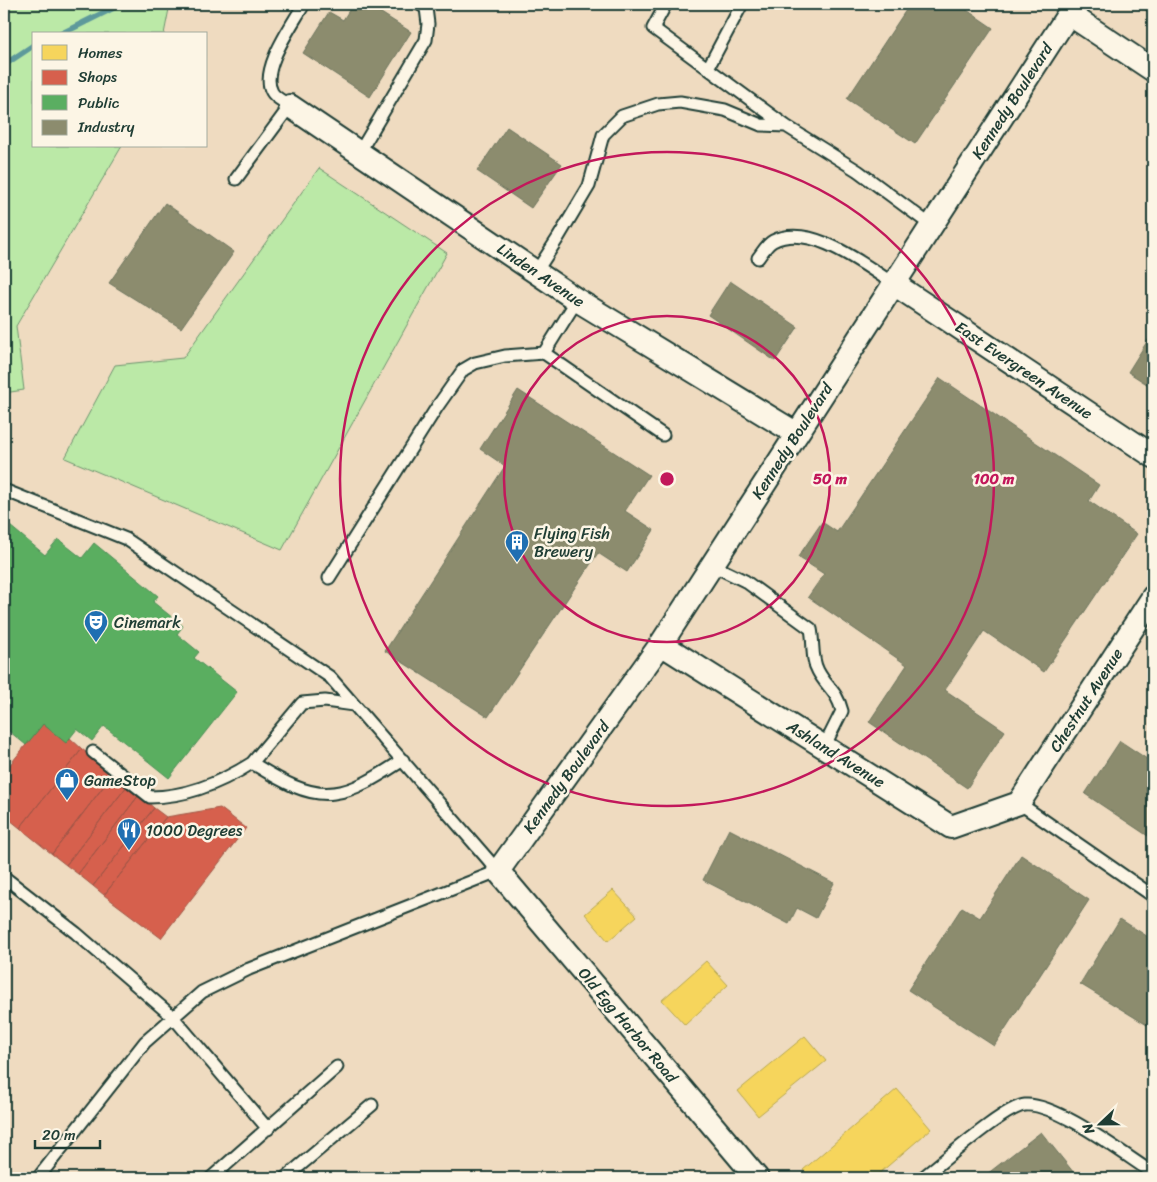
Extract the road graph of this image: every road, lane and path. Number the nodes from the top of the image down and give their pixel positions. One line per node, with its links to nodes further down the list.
1 (304, 4): 8 (lane)
2 (419, 4): 10 (lane)
3 (666, 4): 6 (lane)
4 (742, 4): 6 (lane)
5 (1072, 9): 7 (street); 12 (street, Kennedy Boulevard)
6 (708, 68): 9 (lane)
7 (1153, 70)
8 (290, 106): 10 (street, Linden Avenue); 11 (lane)
9 (786, 126): 12 (lane); 14 (lane)
10 (359, 153): 14 (street, Linden Avenue)
11 (236, 179)
12 (932, 226): 15 (street, Kennedy Boulevard)
13 (758, 258): 15 (lane)
14 (536, 272): 16 (street, Linden Avenue)
15 (894, 284): 18 (street, Kennedy Boulevard); 20 (street, East Evergreen Avenue)
16 (577, 300): 17 (lane); 18 (street, Linden Avenue)
17 (544, 353): 19 (lane); 23 (lane)
18 (797, 434): 22 (street, Kennedy Boulevard)
19 (663, 435)
20 (1153, 456)
21 (4, 490): 26 (lane)
22 (712, 565): 25 (street, Kennedy Boulevard); 27 (lane)
23 (329, 578)
24 (1153, 597): 31 (street, Chestnut Avenue)
25 (661, 644): 27 (street, Ashland Avenue); 32 (street, Kennedy Boulevard)
26 (354, 705): 29 (lane); 30 (lane)
27 (824, 747): 31 (street, Ashland Avenue)
28 (93, 752): 30 (lane)
29 (403, 760): 30 (lane); 32 (lane)
30 (252, 763)
31 (1019, 803): 34 (lane)
32 (498, 871): 35 (lane); 43 (street, Old Egg Harbor Road)
33 (4, 877): 35 (lane)
34 (1153, 896)
35 (173, 1017): 38 (lane); 40 (lane)
36 (337, 1067): 38 (lane)
37 (372, 1105): 42 (lane)
38 (268, 1130): 41 (lane)
39 (1153, 1173): 44 (lane)
40 (38, 1178)
41 (211, 1178)
42 (285, 1178)
43 (757, 1178)
44 (922, 1178)

